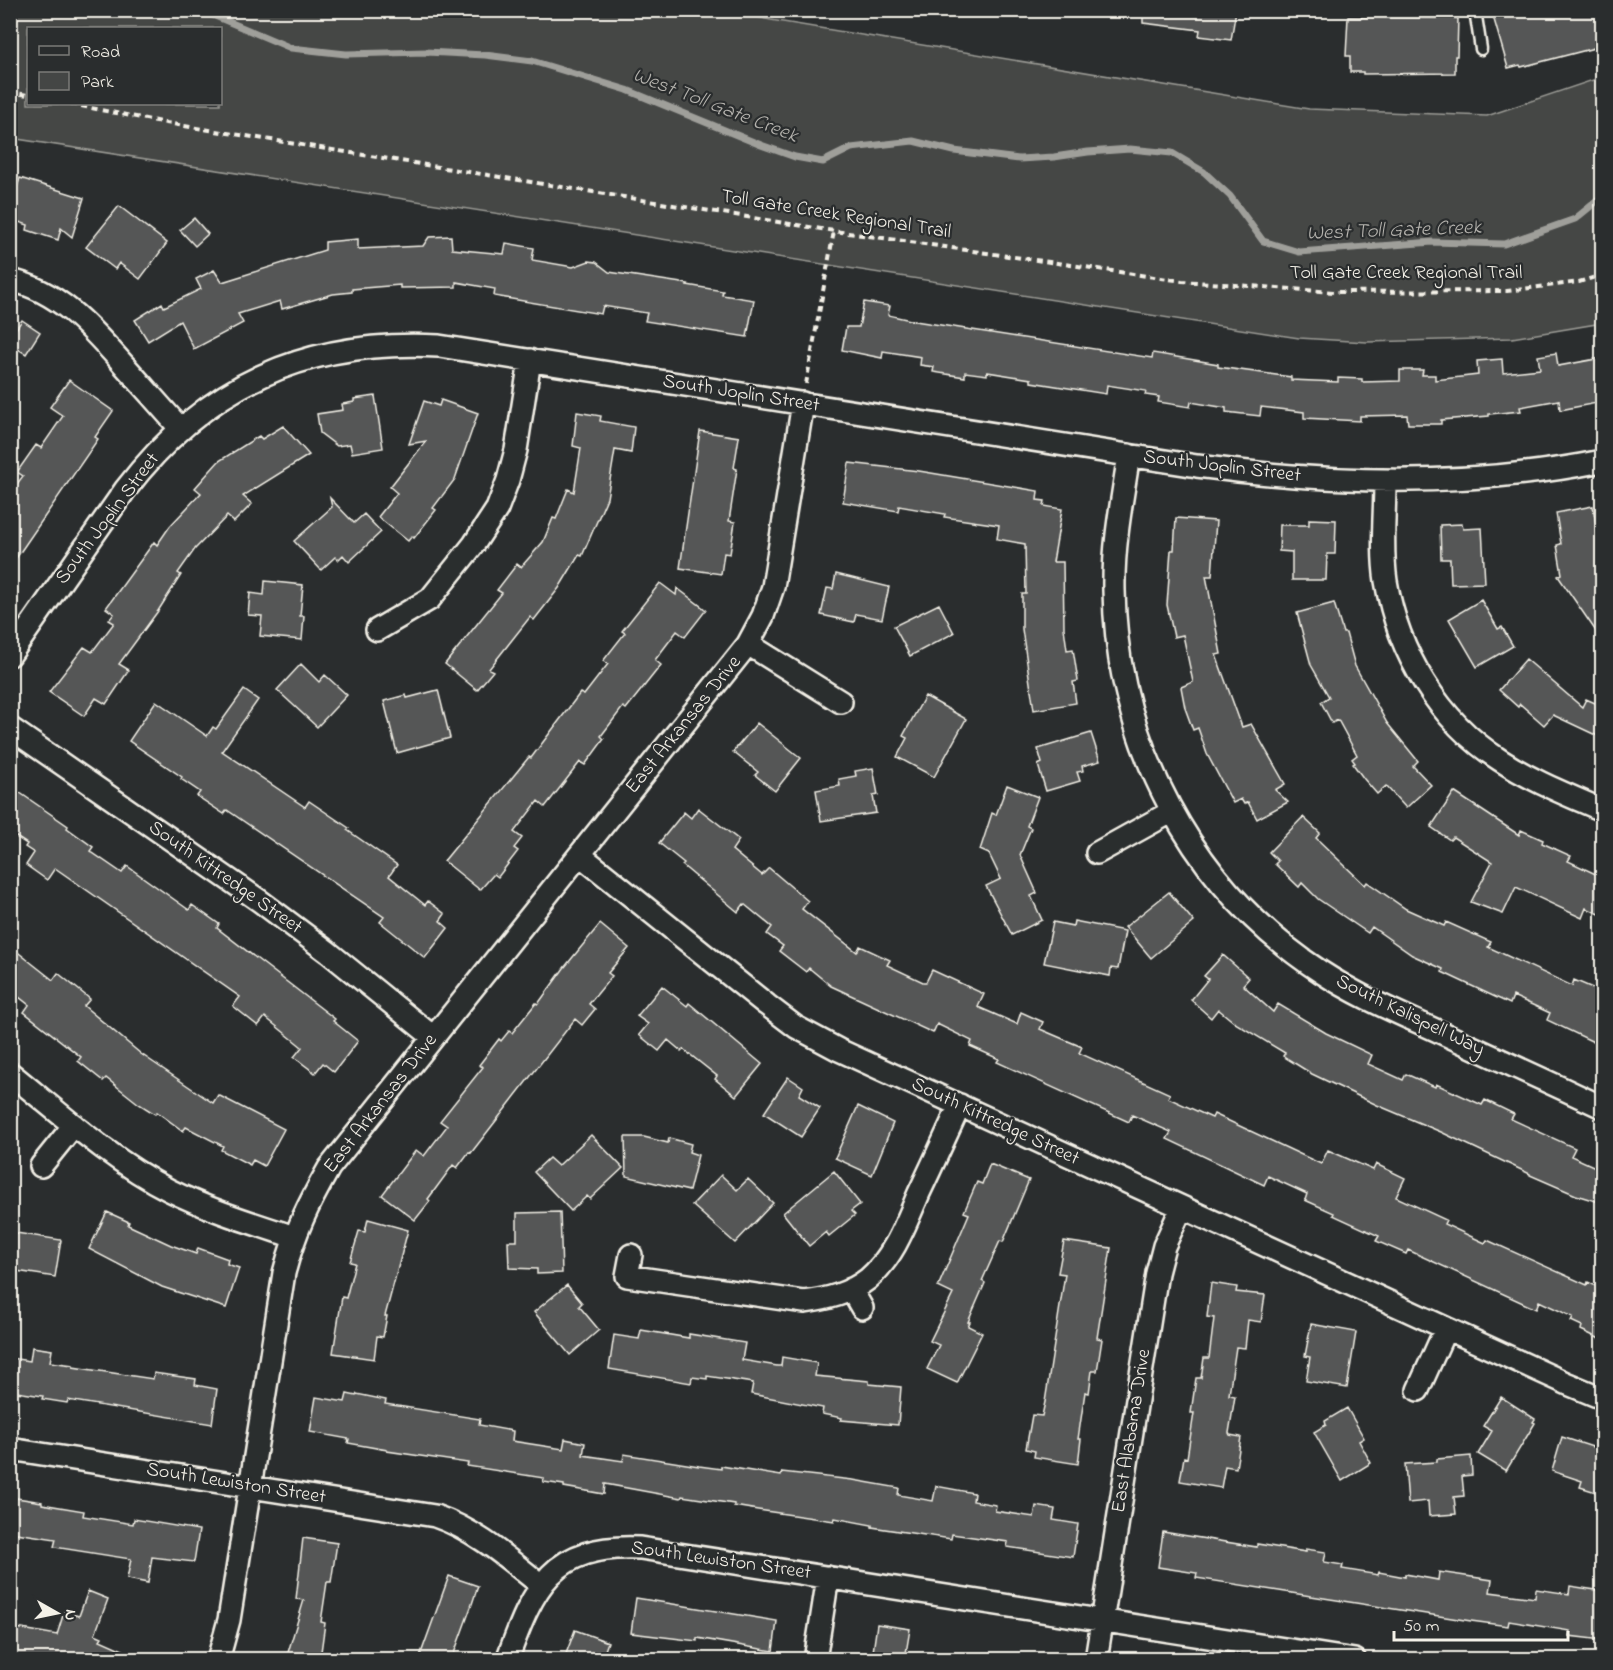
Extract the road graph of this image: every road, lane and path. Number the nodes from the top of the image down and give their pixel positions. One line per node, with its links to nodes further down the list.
1 (1474, 10): 2 (lane)
2 (1481, 49)
3 (10, 92): 4 (path)
4 (27, 95)
5 (76, 105): 6 (path, Toll Gate Creek Regional Trail)
6 (834, 231): 7 (path, Toll Gate Creek Regional Trail); 10 (path)
7 (1602, 274)
8 (10, 280): 11 (street)
9 (530, 360): 10 (street, South Joplin Street); 11 (street, South Joplin Street); 15 (street)
10 (802, 403): 12 (street, South Joplin Street); 16 (street, East Arkansas Drive)
11 (180, 429): 17 (street, South Joplin Street)
12 (1129, 455): 14 (street, South Joplin Street); 21 (street, South Kalispell Way)
13 (1602, 461): 14 (street, South Joplin Street)
14 (1385, 481): 20 (street)
15 (377, 630)
16 (748, 644): 18 (street, East Arkansas Drive); 23 (street, East Arkansas Drive)
17 (10, 655)
18 (841, 702)
19 (10, 728): 24 (street, South Kittredge Street)
20 (1602, 810)
21 (1172, 812): 22 (street); 27 (street, South Kalispell Way)
22 (1097, 853)
23 (580, 855): 24 (street, East Arkansas Drive); 26 (street, South Kittredge Street)
24 (433, 1037): 31 (street, East Arkansas Drive)
25 (10, 1073): 28 (street)
26 (960, 1106): 30 (street, South Kittredge Street); 32 (street)
27 (1602, 1107)
28 (74, 1125): 29 (street); 31 (street)
29 (41, 1166)
30 (1182, 1208): 33 (street, South Kittredge Street); 40 (street, East Alabama Drive)
31 (294, 1237): 37 (street, East Arkansas Drive)
32 (631, 1255)
33 (1446, 1328): 34 (street); 35 (street, South Kittredge Street)
34 (1418, 1390)
35 (1602, 1398)
36 (10, 1449): 37 (street, South Lewiston Street)
37 (250, 1486): 39 (street, South Lewiston Street); 41 (street, East Arkansas Drive)
38 (828, 1577): 39 (street, South Lewiston Street); 40 (street, South Lewiston Street); 43 (street)
39 (541, 1585): 42 (street)
40 (1102, 1620): 44 (street, East Alabama Drive); 45 (street, South Lewiston Street)
41 (218, 1659)
42 (507, 1659)
43 (815, 1659)
44 (1096, 1659)
45 (1355, 1659)

